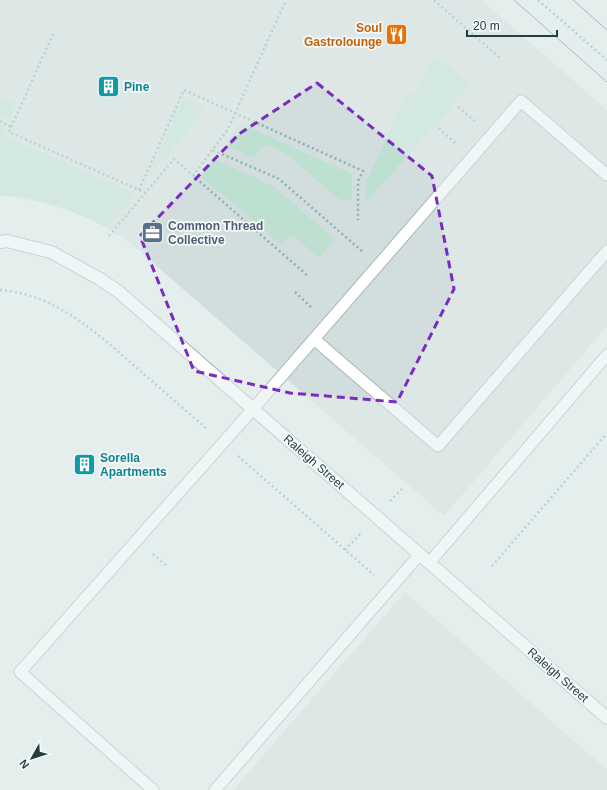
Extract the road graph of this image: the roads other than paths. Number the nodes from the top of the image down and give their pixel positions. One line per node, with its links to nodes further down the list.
1 (607, 175): 4 (lane)
2 (0, 242): 6 (street, Raleigh Street)
3 (607, 250): 4 (lane)
4 (314, 339): 6 (lane)
5 (607, 355): 8 (lane)
6 (253, 409): 7 (street, Raleigh Street); 10 (lane)
7 (420, 554): 8 (street, Raleigh Street); 11 (lane)
8 (429, 563): 9 (street, Raleigh Street)
9 (606, 715)
10 (153, 790)
11 (215, 790)

